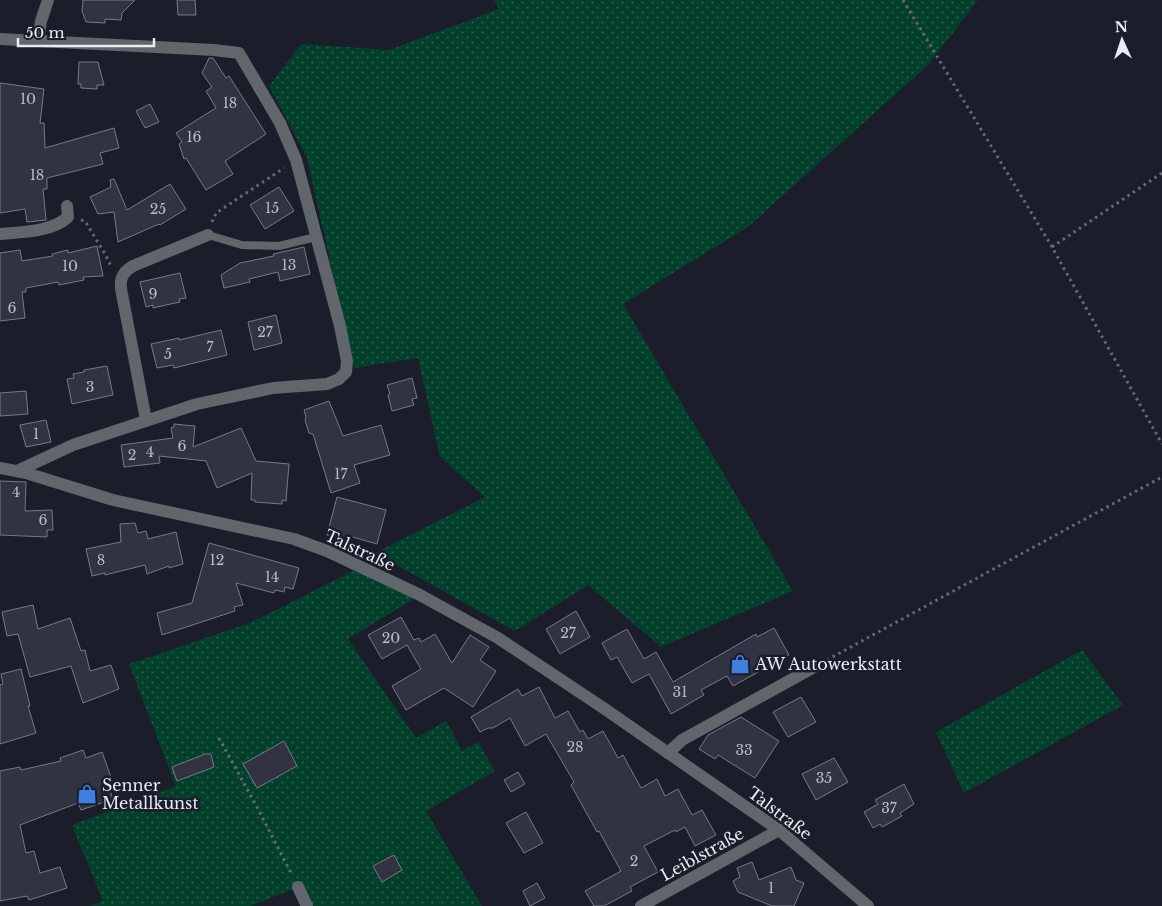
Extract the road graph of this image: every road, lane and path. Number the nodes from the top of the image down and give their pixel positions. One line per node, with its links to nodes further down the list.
1 (48, 0): 4 (street)
2 (903, 0): 11 (path)
3 (0, 38): 4 (street)
4 (38, 40): 5 (street)
5 (296, 160): 9 (path); 10 (street)
6 (1162, 173): 11 (path)
7 (68, 212): 8 (street); 12 (path)
8 (0, 234)
9 (208, 235): 10 (lane); 12 (street)
10 (316, 238): 13 (street)
11 (1052, 247): 14 (path)
12 (122, 277): 13 (street)
13 (146, 420): 16 (street)
14 (1162, 444)
15 (0, 468): 16 (street, Talstraße)
16 (17, 471): 20 (street, Talstraße)
17 (1162, 477): 18 (path)
18 (816, 666): 20 (street)
19 (219, 738): 22 (path)
20 (668, 753): 21 (street, Talstraße)
21 (779, 830): 24 (street, Leiblstraße); 25 (street, Talstraße)
22 (298, 887): 23 (street)
23 (308, 906)
24 (641, 906)
25 (868, 906)

